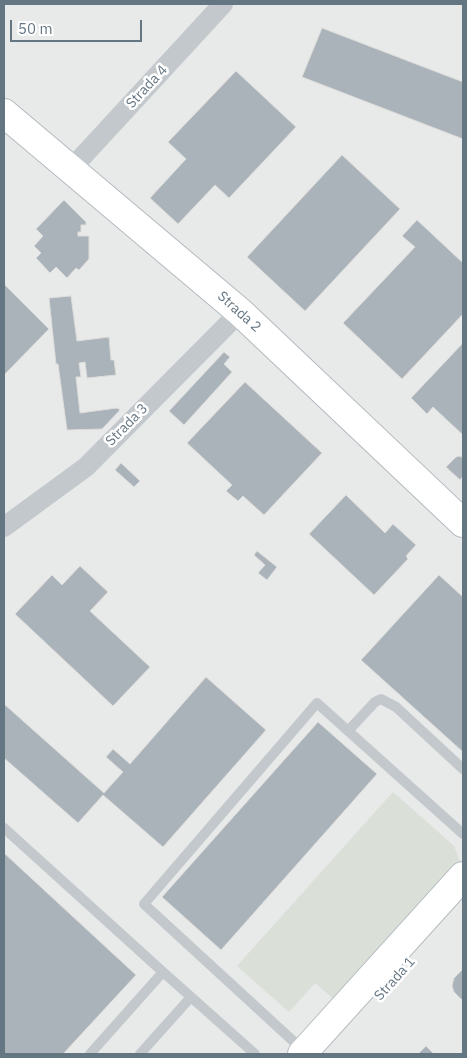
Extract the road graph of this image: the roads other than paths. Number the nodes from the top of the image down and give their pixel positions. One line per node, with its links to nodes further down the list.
1 (223, 4): 3 (street, Strada 4)
2 (4, 112): 3 (street, Strada 2)
3 (71, 169): 4 (street, Strada 2)
4 (240, 312): 5 (street, Strada 2); 6 (street, Strada 3)
5 (463, 523)
6 (4, 527)
7 (348, 731): 8 (lane); 10 (lane); 15 (lane)
8 (463, 769)
9 (4, 828): 13 (lane)
10 (463, 834)
11 (463, 876): 15 (street)
12 (463, 904): 15 (street, Strada 1)
13 (163, 972): 14 (lane); 16 (lane)
14 (191, 997): 17 (lane); 18 (lane)
15 (311, 1053)
16 (90, 1054)
17 (140, 1054)
18 (255, 1054)

